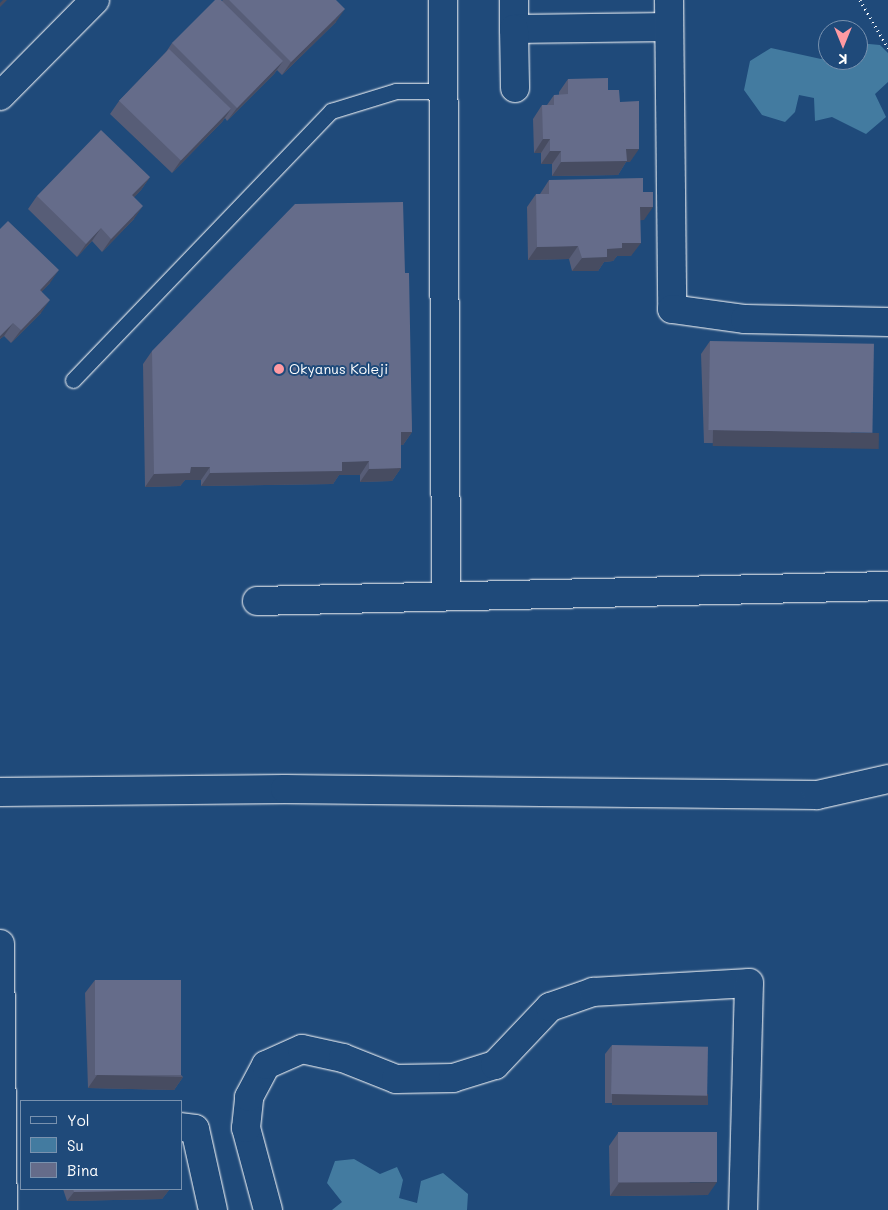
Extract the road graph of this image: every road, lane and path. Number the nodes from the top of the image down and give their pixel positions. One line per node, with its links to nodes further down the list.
1 (95, 0): 11 (street)
2 (443, 0): 10 (street)
3 (514, 0): 7 (street)
4 (669, 0): 6 (street)
5 (860, 0): 8 (path)
6 (669, 27): 7 (street); 12 (street)
7 (514, 29): 9 (street)
8 (888, 48)
9 (515, 88)
10 (443, 91): 13 (lane); 15 (street)
11 (0, 96)
12 (888, 322)
13 (73, 380)
14 (888, 586): 15 (street)
15 (446, 596): 16 (street)
16 (257, 601)
17 (888, 779): 18 (street)
18 (0, 792)
19 (0, 944): 21 (street)
20 (182, 1127): 23 (street)
21 (8, 1128): 22 (street)
22 (3, 1210)
23 (213, 1210)
24 (268, 1210): 25 (street)
25 (743, 1210)

